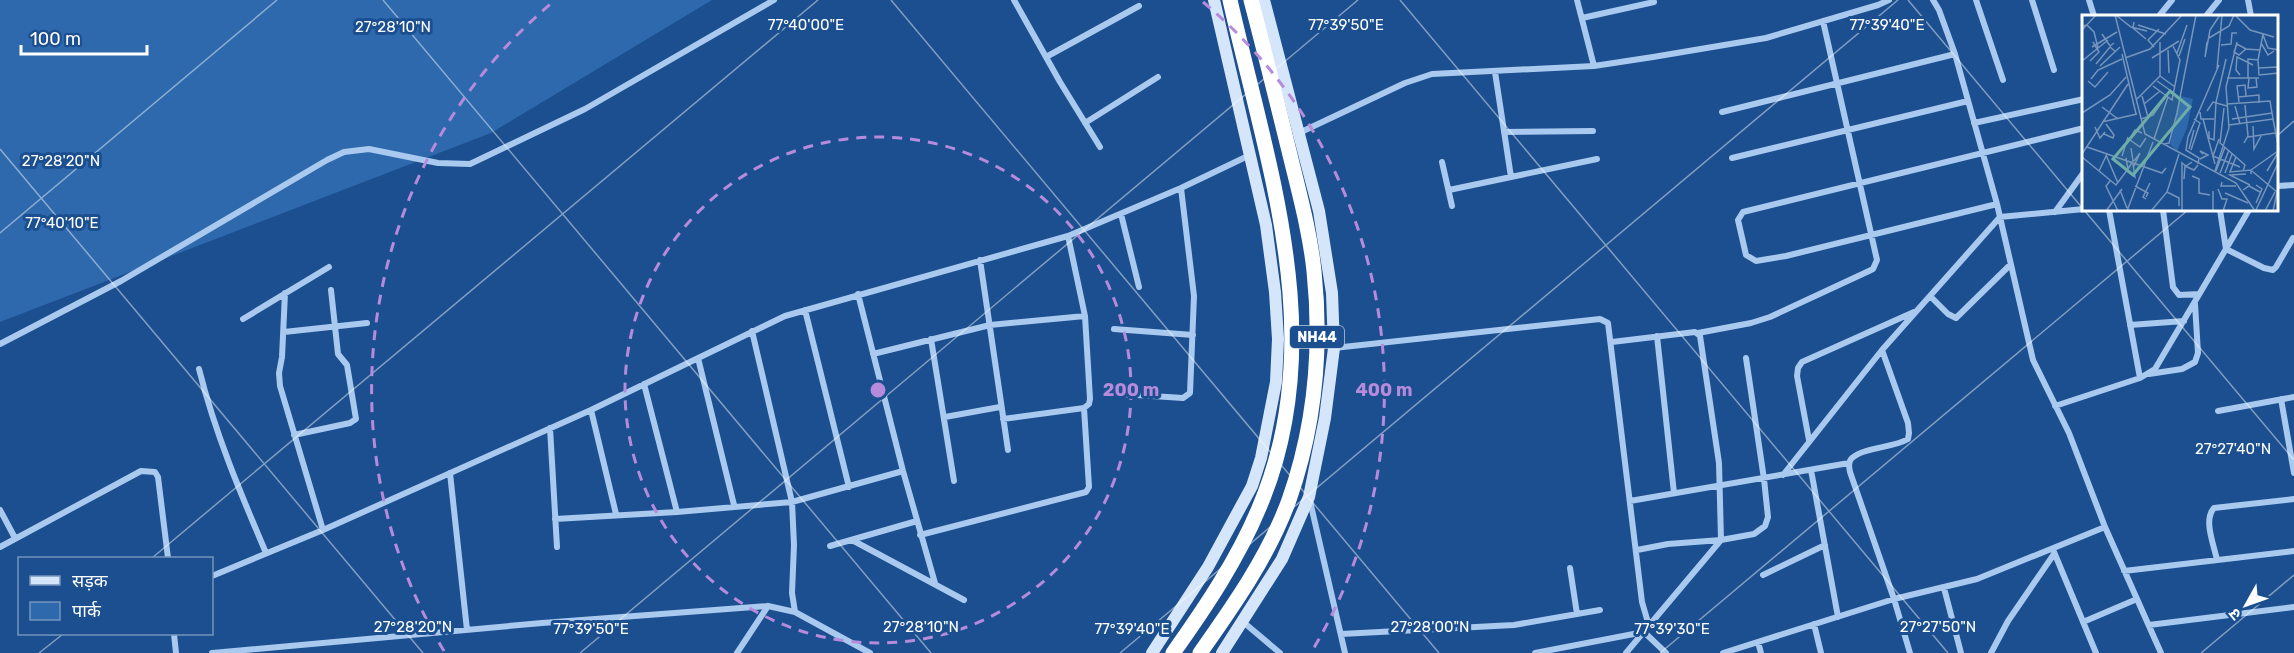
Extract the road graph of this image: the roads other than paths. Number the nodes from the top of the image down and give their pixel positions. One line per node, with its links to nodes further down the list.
1 (774, 0): 96 (street)
2 (1014, 0): 25 (street)
3 (1214, 0): 44 (street)
4 (1230, 0): 189 (highway, NH44)
5 (1251, 0): 190 (highway, NH44)
6 (1264, 0): 41 (street)
7 (1577, 0): 22 (street)
8 (1889, 0): 23 (street)
9 (1933, 0): 24 (street)
10 (1976, 0): 30 (street)
11 (2032, 0): 27 (street)
12 (2089, 0): 18 (street)
13 (2172, 0): 19 (street)
14 (2219, 0): 20 (street)
15 (2248, 0): 21 (street)
16 (1654, 2): 22 (street)
17 (1139, 6): 25 (street)
18 (2094, 15)
19 (2160, 15)
20 (2207, 15)
21 (2250, 15)
22 (1582, 18): 26 (street)
23 (1822, 21): 26 (street); 31 (street)
24 (1955, 54): 31 (street); 33 (street)
25 (1046, 57): 35 (street)
26 (1594, 66): 28 (street)
27 (2054, 70)
28 (1495, 72): 40 (street); 41 (street)
29 (1158, 78): 35 (street)
30 (2003, 80)
31 (1837, 83): 34 (street); 38 (street)
32 (2082, 99): 36 (street)
33 (1968, 101): 36 (street); 38 (street)
34 (1722, 112)
35 (1085, 123): 42 (street)
36 (1974, 123): 43 (street)
37 (2082, 128): 43 (street)
38 (1848, 130): 46 (street); 50 (street)
39 (1593, 131): 40 (street)
40 (1504, 132): 49 (street)
41 (1299, 133): 97 (street)
42 (1100, 147)
43 (1982, 152): 50 (street); 55 (street)
44 (1250, 155): 53 (street); 188 (street)
45 (1597, 159): 49 (street)
46 (1732, 159)
47 (1442, 162): 54 (street)
48 (2082, 175): 58 (street)
49 (1512, 177): 54 (street)
50 (1860, 183): 65 (street); 65 (street)
51 (2294, 184): 52 (street)
52 (2279, 186)
53 (1181, 188): 63 (street); 92 (street)
54 (1449, 190): 56 (street)
55 (1997, 204): 64 (street); 65 (street)
56 (1452, 206)
57 (2082, 209): 58 (street)
58 (2055, 212): 64 (street)
59 (2109, 212): 86 (street)
60 (2163, 212): 76 (street)
61 (2220, 212): 68 (street)
62 (2248, 212): 68 (street)
63 (1121, 214): 66 (street); 72 (street)
64 (2000, 217): 70 (street); 77 (street)
65 (1872, 235): 91 (street)
66 (1068, 236): 69 (street); 81 (street)
67 (2293, 238): 68 (street)
68 (2226, 249): 76 (street)
69 (980, 260): 75 (street); 85 (street)
70 (2010, 265): 77 (street); 109 (street)
71 (329, 267): 74 (street)
72 (1139, 287)
73 (331, 290): 87 (street)
74 (285, 293): 82 (street); 90 (street)
75 (858, 294): 79 (street); 99 (street)
76 (2199, 294): 78 (street)
77 (1930, 296): 80 (street)
78 (2194, 303): 83 (street); 103 (street)
79 (805, 310): 89 (street); 129 (street)
80 (1917, 310): 98 (street); 118 (street)
81 (1085, 316): 85 (street); 111 (street)
82 (243, 319)
83 (2184, 321): 86 (street); 103 (street)
84 (367, 323): 87 (street)
85 (990, 325): 94 (street); 110 (street)
86 (2130, 325): 104 (street)
87 (335, 327): 90 (street); 117 (street)
88 (1114, 328): 92 (street)
89 (752, 331): 100 (street); 134 (street)
90 (284, 332): 117 (street)
91 (1698, 333): 93 (street); 128 (street)
92 (1193, 335): 106 (street)
93 (1657, 336): 95 (street); 130 (street)
94 (931, 339): 99 (street); 114 (street)
95 (1612, 342): 97 (street); 133 (street)
96 (0, 344)
97 (1334, 348): 131 (street)
98 (1882, 350): 118 (street); 120 (street)
99 (873, 354): 122 (street)
100 (698, 358): 105 (street); 135 (street)
101 (1746, 358): 126 (street)
102 (199, 369): 154 (street)
103 (2149, 374): 104 (street)
104 (2140, 378): 109 (street)
105 (644, 384): 112 (street); 137 (street)
106 (1121, 394)
107 (2294, 397): 108 (street)
108 (2281, 399): 113 (street); 124 (street)
109 (2055, 406): 141 (street)
110 (1000, 407): 114 (street); 115 (street)
111 (1084, 408): 115 (street); 143 (street)
112 (591, 410): 116 (street); 138 (street)
113 (2218, 411)
114 (945, 417): 127 (street)
115 (1003, 419): 119 (street)
116 (550, 428): 123 (street); 139 (street)
117 (294, 435): 142 (street)
118 (1809, 440): 125 (street)
119 (1008, 450)
120 (1849, 463): 121 (street); 163 (street)
121 (1811, 470): 125 (street); 147 (street)
122 (903, 471): 129 (street); 140 (street)
123 (450, 473): 142 (street); 177 (street)
124 (2294, 473)
125 (1783, 475): 126 (street)
126 (1764, 479): 128 (street); 146 (street)
127 (954, 481)
128 (1720, 485): 130 (street); 146 (street)
129 (849, 487): 134 (street)
130 (1674, 493): 133 (street)
131 (1309, 497): 172 (street); 179 (street)
132 (2294, 499): 156 (street)
133 (1630, 501): 151 (street)
134 (792, 502): 135 (street); 169 (street)
135 (734, 505): 137 (street)
136 (0, 510): 144 (street)
137 (677, 512): 138 (street)
138 (616, 514): 139 (street)
139 (555, 519): 150 (street)
140 (916, 521): 143 (street); 145 (street)
141 (2105, 527): 152 (street); 158 (street)
142 (323, 530): 154 (street)
143 (920, 535): 161 (street)
144 (15, 538): 149 (street); 155 (street)
145 (852, 540): 148 (street); 161 (street)
146 (1721, 540): 151 (street); 176 (street)
147 (1825, 545): 159 (street); 171 (street)
148 (830, 546)
149 (0, 547)
150 (557, 548)
151 (1636, 550): 176 (street)
152 (2053, 551): 162 (street); 173 (street); 202 (street)
153 (2294, 551): 156 (street)
154 (266, 553): 160 (street)
155 (168, 557)
156 (2217, 560): 158 (street)
157 (1570, 568): 170 (street)
158 (2124, 571): 164 (street)
159 (1763, 575)
160 (213, 576)
161 (935, 583): 165 (street)
162 (1944, 588): 163 (street); 201 (street)
163 (1894, 599): 171 (street); 200 (street)
164 (2137, 599): 173 (street); 175 (street)
165 (964, 600)
166 (768, 606): 169 (street); 177 (street); 186 (street)
167 (2294, 607): 175 (street)
168 (1600, 610): 170 (street)
169 (795, 612): 187 (street)
170 (1577, 614): 179 (street)
171 (1838, 617): 174 (street)
172 (1242, 621): 191 (street); 192 (street)
173 (2083, 622): 203 (street)
174 (1814, 624): 181 (street); 199 (street)
175 (2149, 625): 204 (street)
176 (1649, 626): 178 (street)
177 (467, 630): 182 (street)
178 (1644, 632): 194 (street); 195 (street); 196 (street)
179 (1341, 634): 193 (street)
180 (174, 635): 183 (street)
181 (1758, 642): 197 (street); 198 (street)
182 (329, 644): 184 (street); 185 (street)
183 (176, 653)
184 (212, 653)
185 (329, 653)
186 (737, 653)
187 (870, 653)
188 (1152, 653)
189 (1173, 653)
190 (1200, 653)
191 (1222, 653)
192 (1280, 653)
193 (1345, 653)
194 (1535, 653)
195 (1626, 653)
196 (1666, 653)
197 (1724, 653)
198 (1761, 653)
199 (1821, 653)
200 (1910, 653)
201 (1962, 653)
202 (1991, 653)
203 (2096, 653)
204 (2161, 653)

